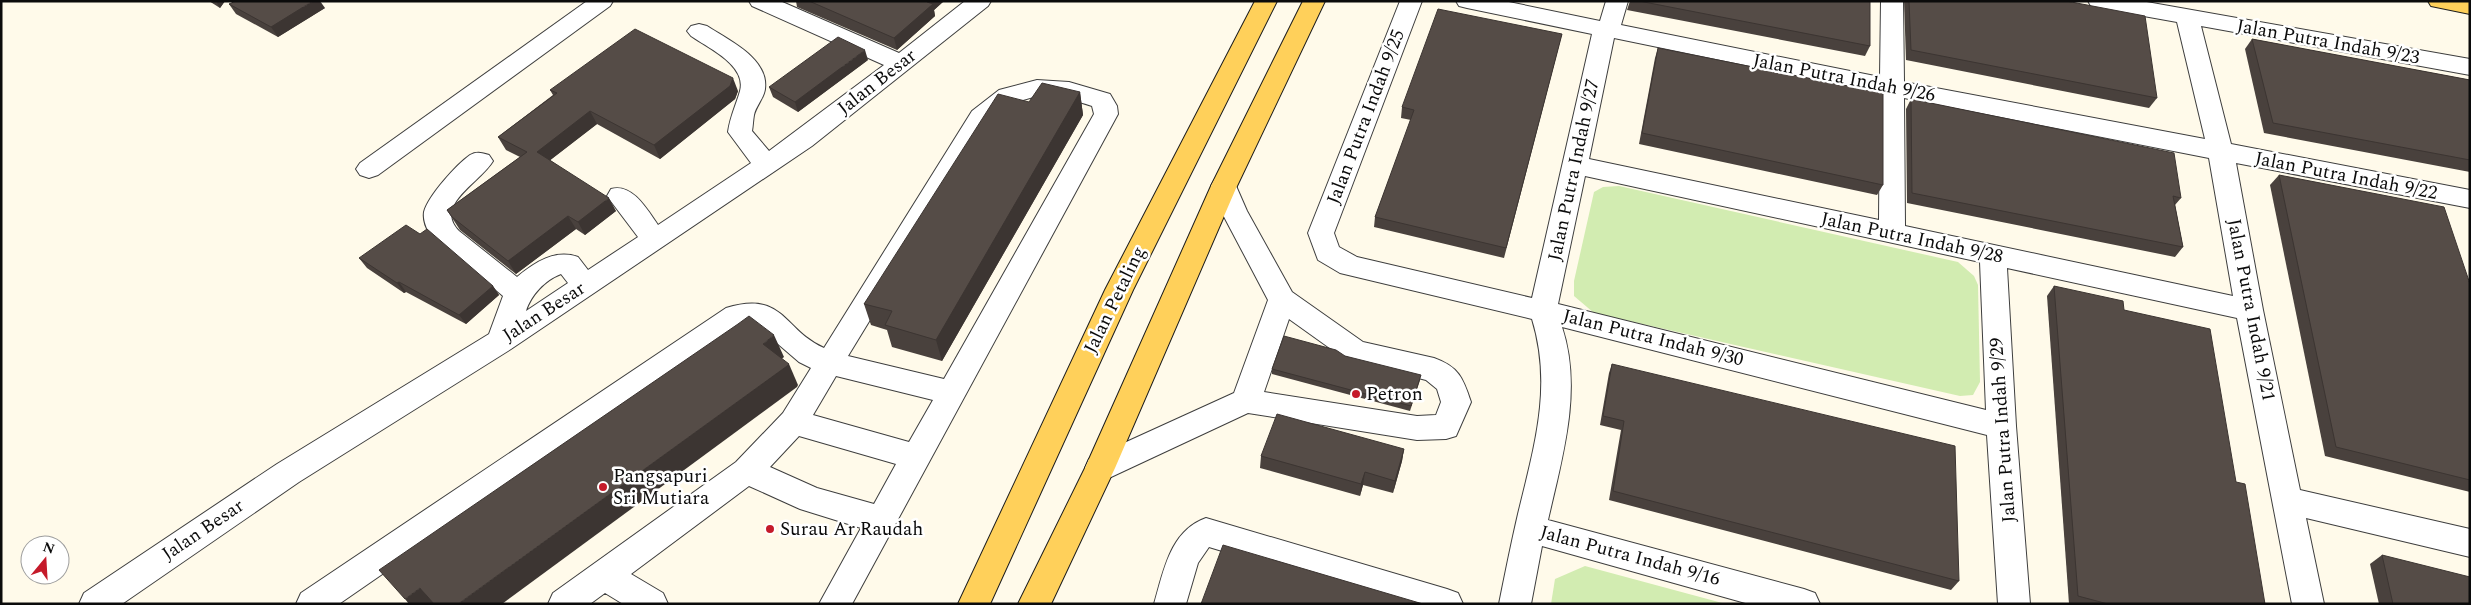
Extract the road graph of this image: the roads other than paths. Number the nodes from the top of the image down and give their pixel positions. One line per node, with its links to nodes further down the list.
1 (602, 1): 23 (street)
2 (760, 1): 16 (street)
3 (980, 1): 16 (street, Jalan Besar)
4 (1266, 1): 56 (main road, Jalan Petaling)
5 (1314, 1): 24 (main road)
6 (1411, 1): 27 (street, Jalan Putra Indah 9/25)
7 (1467, 1): 14 (street, Jalan Putra Indah 9/26)
8 (1617, 1): 14 (street, Jalan Putra Indah 9/27)
9 (1892, 1): 18 (street)
10 (2099, 1): 13 (street, Jalan Putra Indah 9/23)
11 (2439, 1): 12 (main road)
12 (2470, 7)
13 (2187, 17): 17 (street, Jalan Putra Indah 9/23); 19 (street, Jalan Putra Indah 9/21)
14 (1604, 30): 18 (street, Jalan Putra Indah 9/26); 22 (street, Jalan Putra Indah 9/27)
15 (699, 31): 21 (street)
16 (901, 63): 21 (street, Jalan Besar)
17 (2470, 67)
18 (1893, 88): 19 (street, Jalan Putra Indah 9/26); 28 (street)
19 (2221, 152): 26 (street, Jalan Putra Indah 9/22); 34 (street, Jalan Putra Indah 9/21)
20 (480, 161): 32 (street)
21 (766, 165): 29 (street, Jalan Besar)
22 (1576, 165): 28 (street, Jalan Putra Indah 9/28); 35 (street, Jalan Putra Indah 9/27)
23 (369, 169)
24 (1224, 186): 33 (street); 43 (main road)
25 (620, 196): 29 (street)
26 (2467, 205)
27 (1321, 233): 35 (street, Jalan Putra Indah 9/30)
28 (1892, 234): 30 (street, Jalan Putra Indah 9/28)
29 (654, 240): 31 (street, Jalan Besar)
30 (1993, 256): 34 (street, Jalan Putra Indah 9/28); 41 (street, Jalan Putra Indah 9/29)
31 (585, 286): 32 (street); 36 (street, Jalan Besar)
32 (518, 293): 36 (street)
33 (1282, 300): 39 (street); 39 (street)
34 (2249, 310): 45 (street, Jalan Putra Indah 9/21)
35 (1543, 311): 41 (street, Jalan Putra Indah 9/30); 47 (street)
36 (501, 340): 51 (street, Jalan Besar)
37 (828, 362): 38 (street); 38 (street); 40 (street); 52 (street)
38 (952, 393): 42 (street)
39 (1246, 401): 43 (street)
40 (793, 422): 42 (street); 44 (street)
41 (2001, 426): 63 (street, Jalan Putra Indah 9/29)
42 (916, 457): 46 (street)
43 (1100, 468): 49 (main road)
44 (747, 471): 46 (street); 50 (street)
45 (2289, 501): 48 (street); 64 (street, Jalan Putra Indah 9/21)
46 (882, 520): 55 (street)
47 (1530, 528): 61 (street, Jalan Putra Indah 9/16); 62 (street, Jalan Putra Indah 9/16)
48 (2470, 543)
49 (1050, 567): 57 (main road); 58 (main road)
50 (605, 575): 53 (street); 54 (street)
51 (95, 604)
52 (312, 604)
53 (564, 604)
54 (652, 604)
55 (835, 604)
56 (974, 604)
57 (1034, 604)
58 (1050, 604)
59 (1170, 604): 60 (street)
60 (1447, 604)
61 (1515, 604)
62 (1804, 604)
63 (2014, 604)
64 (2308, 604)

